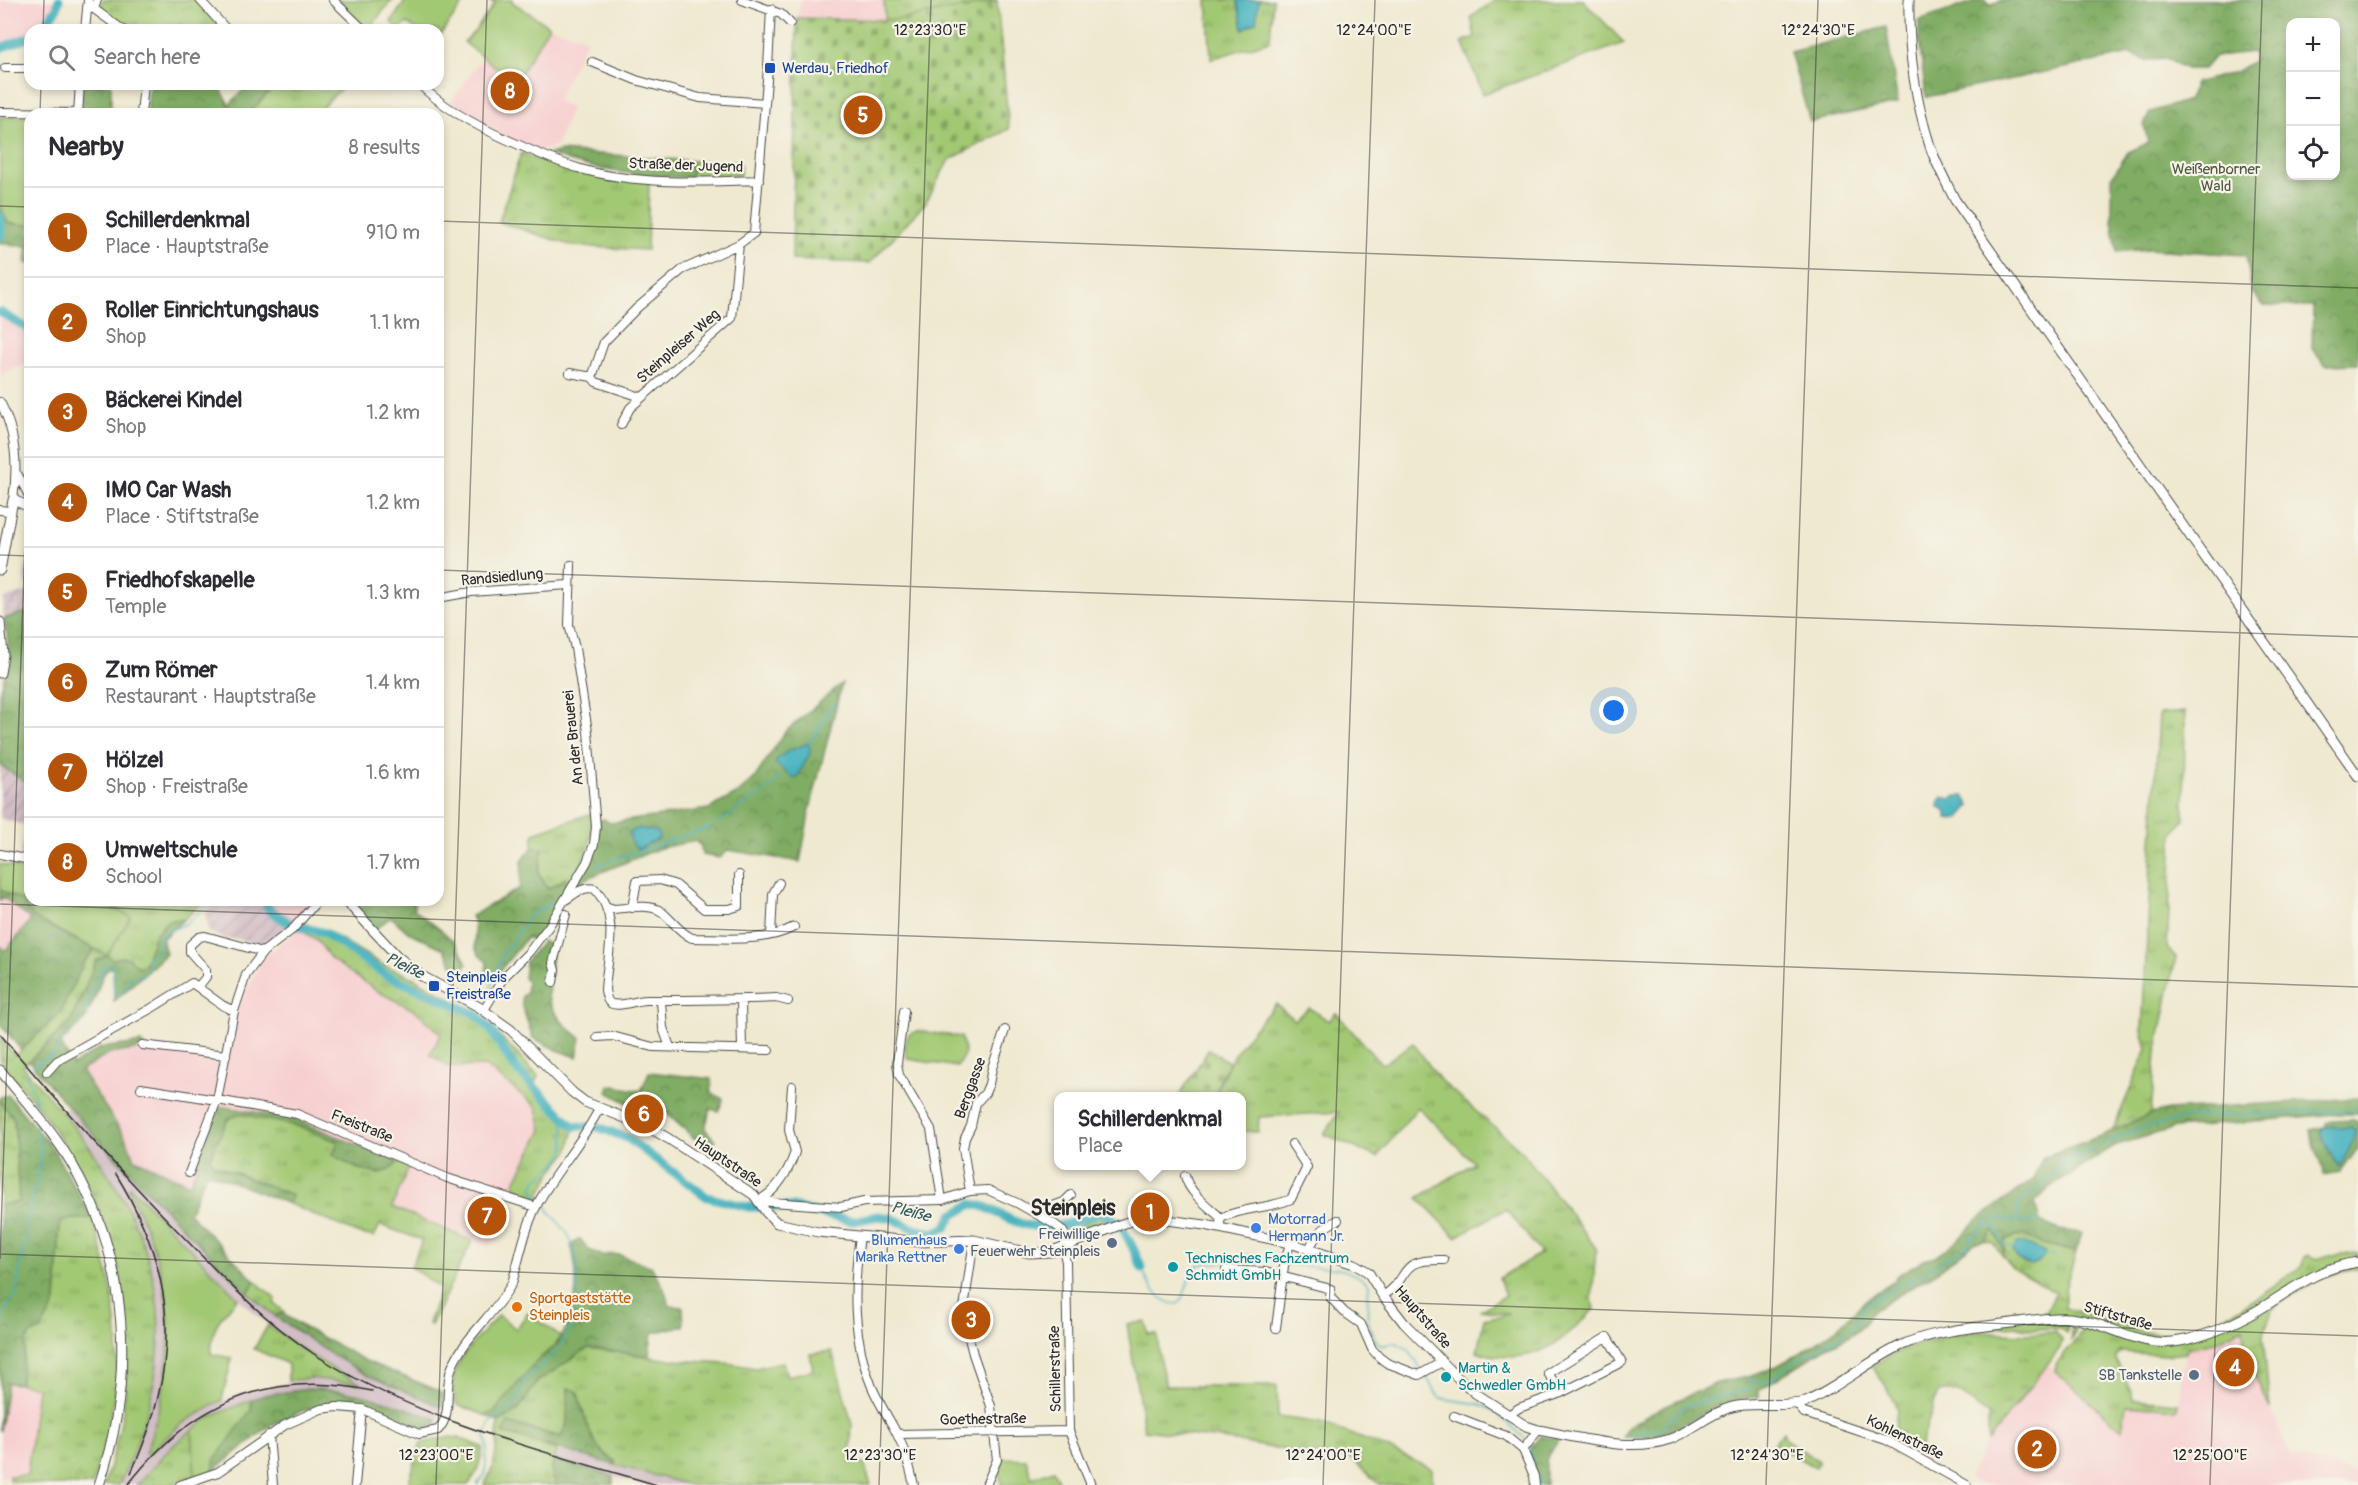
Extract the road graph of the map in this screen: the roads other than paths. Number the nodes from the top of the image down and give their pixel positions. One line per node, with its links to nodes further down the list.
1 (97, 0): 6 (street)
2 (200, 0): 11 (street)
3 (333, 0): 12 (street)
4 (742, 0): 7 (street)
5 (1909, 0): 43 (main road)
6 (90, 6): 9 (street); 10 (street)
7 (771, 9): 8 (street); 19 (street)
8 (790, 23)
9 (86, 24)
10 (115, 24)
11 (222, 24)
12 (358, 24)
13 (592, 62): 19 (street)
14 (5, 68): 15 (street)
15 (24, 68)
16 (80, 90): 20 (street)
17 (143, 90): 21 (street)
18 (426, 90): 24 (street, Straße der Jugend)
19 (765, 103): 24 (street)
20 (78, 108)
21 (142, 108)
22 (0, 112): 23 (street)
23 (24, 112)
24 (759, 180): 25 (street)
25 (739, 244): 27 (street); 28 (street, Steinpleiser Weg)
26 (570, 373): 27 (street)
27 (592, 377): 28 (street)
28 (641, 397): 30 (street, Steinpleiser Weg)
29 (0, 402): 31 (street)
30 (621, 425)
31 (16, 470): 32 (street); 33 (street)
32 (24, 486)
33 (12, 500): 34 (main road); 36 (main road)
34 (24, 505)
35 (0, 510): 36 (street)
36 (10, 511): 38 (main road)
37 (571, 565): 39 (street, An der Brauerei)
38 (0, 570)
39 (569, 585): 40 (street, Randsiedlung); 48 (street, An der Brauerei)
40 (444, 597)
41 (0, 622): 42 (main road)
42 (0, 674)
43 (2358, 776)
44 (0, 854): 45 (street)
45 (24, 859)
46 (739, 875): 52 (street)
47 (779, 883): 55 (street)
48 (563, 901): 51 (street); 53 (street, An der Brauerei)
49 (313, 906): 56 (street)
50 (351, 906): 62 (main road, Hauptstraße)
51 (608, 907): 52 (street); 60 (street)
52 (633, 908): 55 (street)
53 (557, 912): 57 (street); 62 (street, An der Brauerei)
54 (794, 927): 55 (street)
55 (771, 935)
56 (262, 952): 58 (street); 63 (street)
57 (553, 982)
58 (198, 987): 63 (street); 73 (street)
59 (741, 1000): 60 (street); 61 (street); 69 (street)
60 (661, 1001): 68 (street)
61 (788, 1001)
62 (484, 1010): 77 (main road, Hauptstraße)
63 (234, 1011): 71 (street)
64 (904, 1011): 83 (street)
65 (1005, 1030): 81 (street, Berggasse)
66 (597, 1037): 68 (street)
67 (142, 1045): 71 (street)
68 (670, 1047): 69 (street)
69 (742, 1049): 70 (street)
70 (769, 1050)
71 (226, 1055): 76 (street)
72 (0, 1070): 112 (main road)
73 (47, 1072)
74 (792, 1086): 84 (street)
75 (141, 1088): 76 (street, Freistraße)
76 (217, 1100): 79 (street); 85 (street, Freistraße)
77 (599, 1109): 84 (main road, Hauptstraße); 85 (street)
78 (1292, 1144): 88 (street)
79 (189, 1173)
80 (1185, 1176): 88 (street)
81 (970, 1191): 83 (street); 86 (street)
82 (1071, 1195): 86 (street)
83 (942, 1200): 84 (street)
84 (759, 1202): 89 (main road, Hauptstraße)
85 (538, 1203): 103 (street)
86 (1037, 1214): 92 (street)
87 (1338, 1220): 93 (street)
88 (1220, 1223): 91 (main road, Hauptstraße); 92 (main road, Hauptstraße)
89 (860, 1236): 90 (main road, Hauptstraße); 108 (street)
90 (974, 1240): 92 (main road, Hauptstraße); 107 (street)
91 (1290, 1243): 93 (main road, Hauptstraße); 97 (street)
92 (1066, 1250): 106 (street, Schillerstraße)
93 (1310, 1250): 98 (main road, Hauptstraße)
94 (1444, 1260): 98 (street)
95 (2358, 1262): 102 (main road, Stiftstraße)
96 (1226, 1270): 97 (street)
97 (1282, 1276): 99 (street); 100 (street)
98 (1383, 1296): 100 (main road, Hauptstraße)
99 (1276, 1328)
100 (1442, 1362): 104 (main road, Hauptstraße)
101 (1562, 1393): 101 (street); 104 (street)
102 (1797, 1404): 109 (main road, Hauptstraße); 120 (street, Kohlenstraße)
103 (362, 1409): 110 (street); 115 (street)
104 (1510, 1414): 109 (main road, Hauptstraße)
105 (1454, 1416): 111 (street)
106 (1069, 1431): 107 (street, Goethestraße); 118 (street, Schillerstraße)
107 (994, 1433): 108 (street, Goethestraße); 117 (street)
108 (897, 1434): 116 (street)
109 (1536, 1434): 111 (street)
110 (269, 1436): 113 (street); 114 (street)
111 (1523, 1450): 119 (street)
112 (99, 1485)
113 (180, 1485)
114 (273, 1485)
115 (355, 1485)
116 (914, 1485)
117 (986, 1485)
118 (1091, 1485)
119 (1535, 1485)
120 (1967, 1485)

